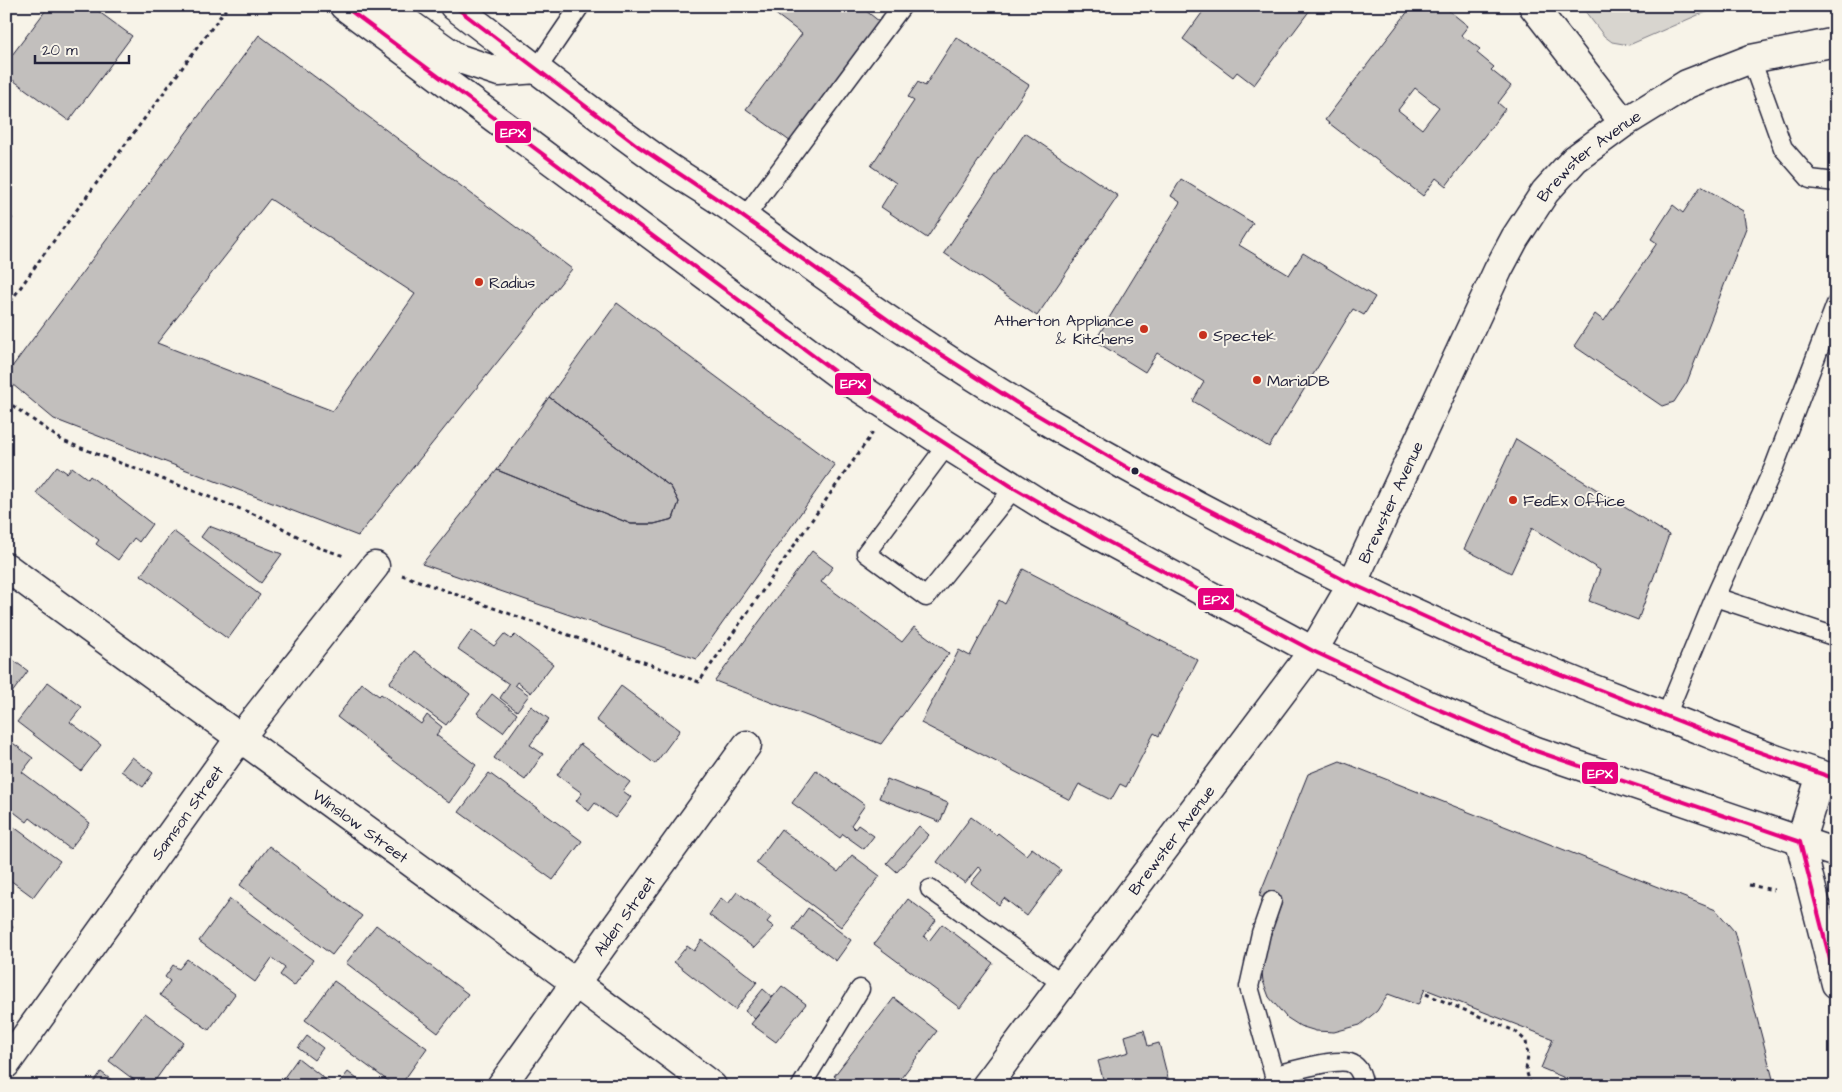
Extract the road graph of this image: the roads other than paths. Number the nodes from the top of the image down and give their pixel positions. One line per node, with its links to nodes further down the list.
1 (344, 6): 14 (street)
2 (377, 6): 9 (street)
3 (454, 6): 9 (street)
4 (580, 6): 9 (lane)
5 (902, 6): 12 (lane)
6 (1533, 6): 10 (street)
7 (1836, 42): 8 (street, Brewster Avenue)
8 (1751, 59): 10 (street, Brewster Avenue); 11 (lane)
9 (537, 69): 12 (street)
10 (1624, 123): 18 (street, Brewster Avenue)
11 (1836, 182)
12 (745, 217): 18 (street)
13 (1836, 304): 19 (lane)
14 (946, 445): 15 (street); 15 (lane)
15 (1014, 488): 21 (street)
16 (374, 566): 23 (street, Samson Street)
17 (6, 567): 23 (street, Winslow Street)
18 (1352, 584): 21 (street, Brewster Avenue); 22 (street)
19 (1715, 598): 20 (lane); 22 (lane)
20 (1836, 637)
21 (1313, 651): 26 (street); 31 (street, Brewster Avenue)
22 (1666, 716): 25 (street)
23 (239, 738): 30 (street, Winslow Street); 34 (street, Samson Street)
24 (747, 745): 30 (street, Alden Street)
25 (1828, 777): 26 (street)
26 (1800, 842): 27 (street); 32 (street)
27 (1836, 853)
28 (930, 889): 31 (lane)
29 (1272, 901): 35 (lane)
30 (576, 982): 36 (street, Alden Street); 37 (street, Winslow Street)
31 (1063, 984): 39 (street, Brewster Avenue)
32 (1836, 984)
33 (860, 989): 38 (lane)
34 (6, 1064)
35 (1276, 1081): 40 (lane)
36 (501, 1086)
37 (712, 1086)
38 (801, 1086)
39 (986, 1086)
40 (1364, 1086)

